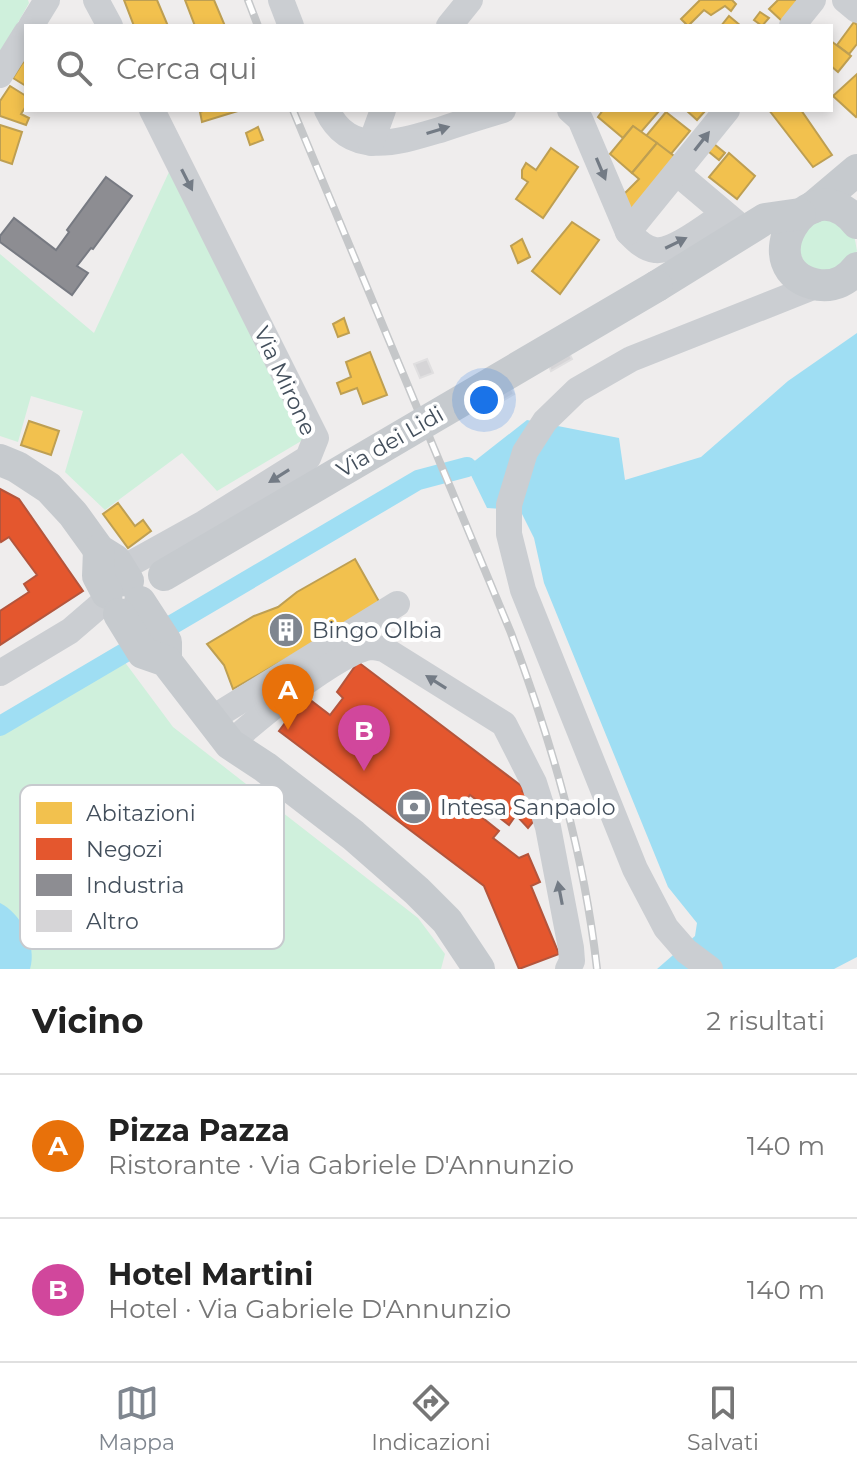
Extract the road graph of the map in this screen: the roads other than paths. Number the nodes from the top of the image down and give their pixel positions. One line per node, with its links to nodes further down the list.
1 (47, 0): 8 (street)
2 (96, 0): 9 (street)
3 (281, 0): 10 (street)
4 (470, 0): 11 (street)
5 (813, 0): 12 (street)
6 (845, 0): 7 (street)
7 (857, 10)
8 (32, 24)
9 (109, 24)
10 (290, 24)
11 (451, 24)
12 (794, 24)
13 (24, 36): 14 (street)
14 (0, 75)
15 (153, 112): 32 (street, Via Mirone, one-way to 32)
16 (328, 112): 21 (street)
17 (382, 112): 21 (street)
18 (496, 112): 21 (street, one-way to 18)
19 (572, 112): 27 (street, one-way to 27)
20 (725, 112): 23 (street, one-way to 20)
21 (371, 143)
22 (857, 170): 24 (main road, Via dei Lidi)
23 (677, 173): 26 (street); 27 (street)
24 (806, 211): 25 (main road); 26 (main road, Via dei Lidi); 28 (main road)
25 (857, 223)
26 (724, 230): 27 (street, one-way to 26); 28 (main road, Via dei Lidi); 32 (main road, Via dei Lidi, bridge)
27 (628, 232)
28 (798, 266): 29 (main road, Via dei Lidi); 37 (street)
29 (857, 268)
30 (0, 460): 32 (main road)
31 (397, 604): 34 (street)
32 (133, 606): 33 (street, Via Mirone); 34 (main road)
33 (0, 673)
34 (220, 732): 35 (main road); 36 (street, one-way to 34)
35 (479, 969)
36 (568, 969)
37 (710, 969)

